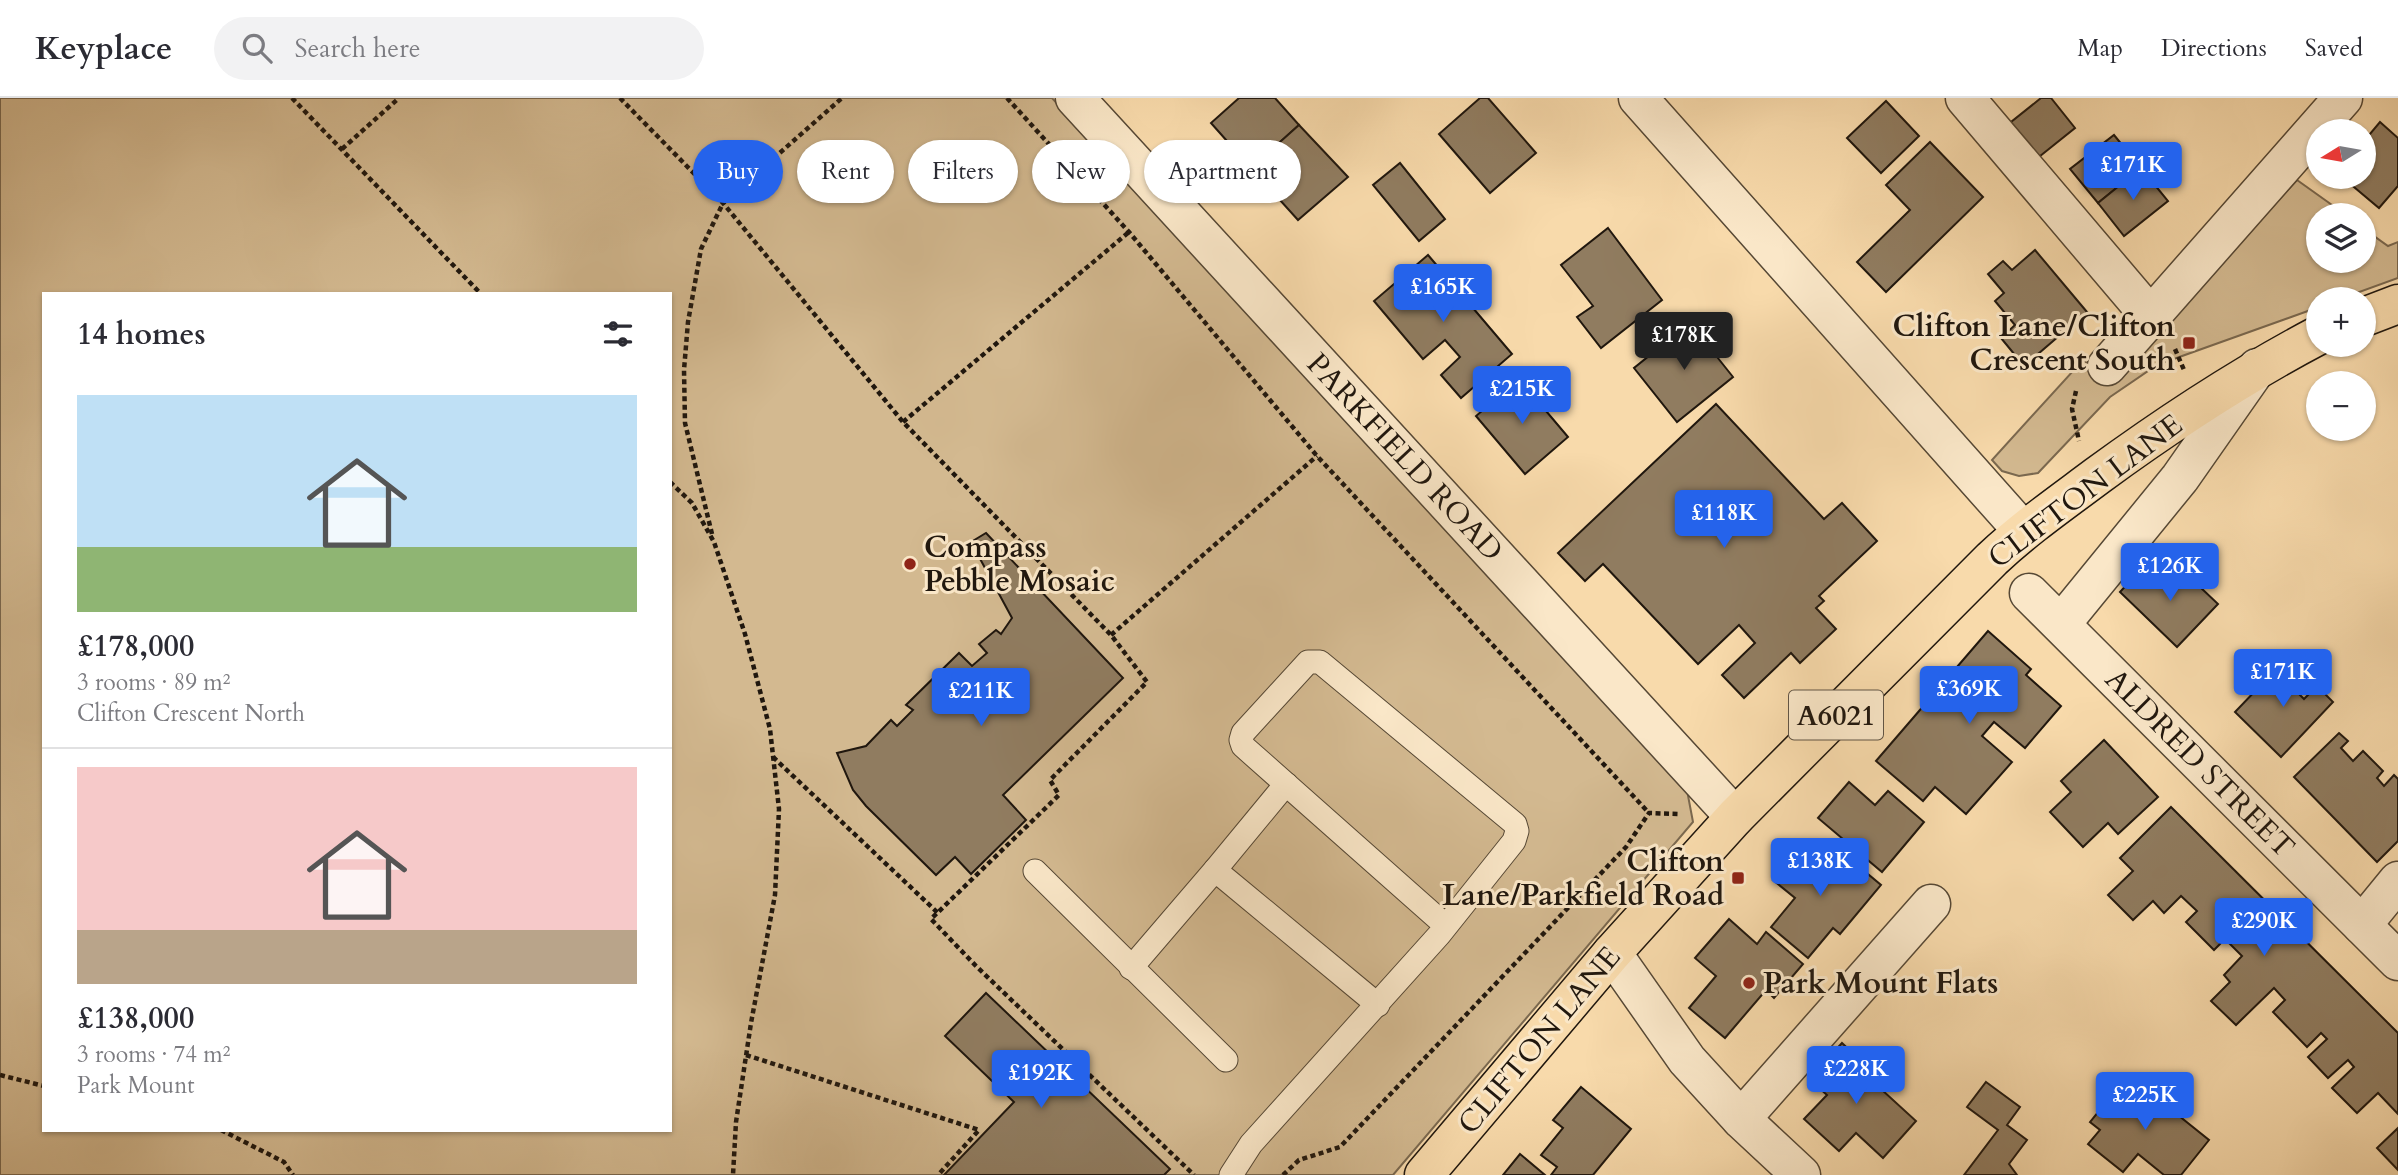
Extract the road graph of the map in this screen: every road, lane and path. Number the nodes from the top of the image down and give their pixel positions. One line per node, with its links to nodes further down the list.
1 (292, 98): 10 (path)
2 (399, 98): 10 (path)
3 (620, 98): 12 (path)
4 (842, 98): 11 (path)
5 (1007, 98): 14 (path)
6 (1074, 98): 35 (street, PARKFIELD ROAD)
7 (1638, 98): 27 (street)
8 (1965, 98): 18 (street)
9 (2343, 98): 18 (street)
10 (342, 149): 15 (path)
11 (783, 150)
12 (693, 172)
13 (723, 203): 23 (path); 28 (path)
14 (1129, 232): 23 (path); 24 (path)
15 (479, 292)
16 (2398, 304): 17 (main road)
17 (2376, 312)
18 (2151, 317): 20 (street); 22 (path)
19 (2306, 342): 21 (main road, CLIFTON LANE / A6021)
20 (2107, 366): 25 (path)
21 (2258, 367): 22 (main road, CLIFTON LANE / A6021); 30 (street)
22 (2201, 405): 25 (main road, CLIFTON LANE / A6021)
23 (903, 422): 31 (path)
24 (1317, 456): 31 (path); 34 (path)
25 (2088, 483): 27 (main road, CLIFTON LANE / A6021)
26 (672, 484): 28 (path)
27 (2023, 531): 35 (main road, CLIFTON LANE / A6021)
28 (714, 542): 32 (path)
29 (2029, 593): 30 (street, ALDRED STREET)
30 (2061, 624): 42 (street, ALDRED STREET)
31 (1111, 635): 40 (path)
32 (773, 757): 40 (path); 47 (path)
33 (1286, 784): 36 (lane); 41 (lane); 41 (lane)
34 (1650, 813): 35 (path); 58 (path)
35 (1735, 817): 43 (main road, CLIFTON LANE / A6021)
36 (1215, 870): 45 (lane); 46 (lane)
37 (1035, 871): 45 (lane)
38 (2398, 881): 42 (street)
39 (1931, 904): 51 (street)
40 (938, 913): 56 (path)
41 (1445, 925): 46 (lane)
42 (2362, 925): 44 (street, ALDRED STREET)
43 (1612, 953): 51 (street); 59 (main road, CLIFTON LANE / A6021)
44 (2398, 961)
45 (1131, 968): 48 (lane)
46 (1378, 1005): 57 (lane)
47 (746, 1055): 54 (path); 55 (path)
48 (1226, 1060)
49 (0, 1075): 50 (path)
50 (42, 1086)
51 (1741, 1119): 60 (street)
52 (225, 1132): 53 (path)
53 (293, 1175)
54 (733, 1175)
55 (938, 1175)
56 (1194, 1175)
57 (1231, 1175)
58 (1283, 1175)
59 (1424, 1175)
60 (1801, 1175)

